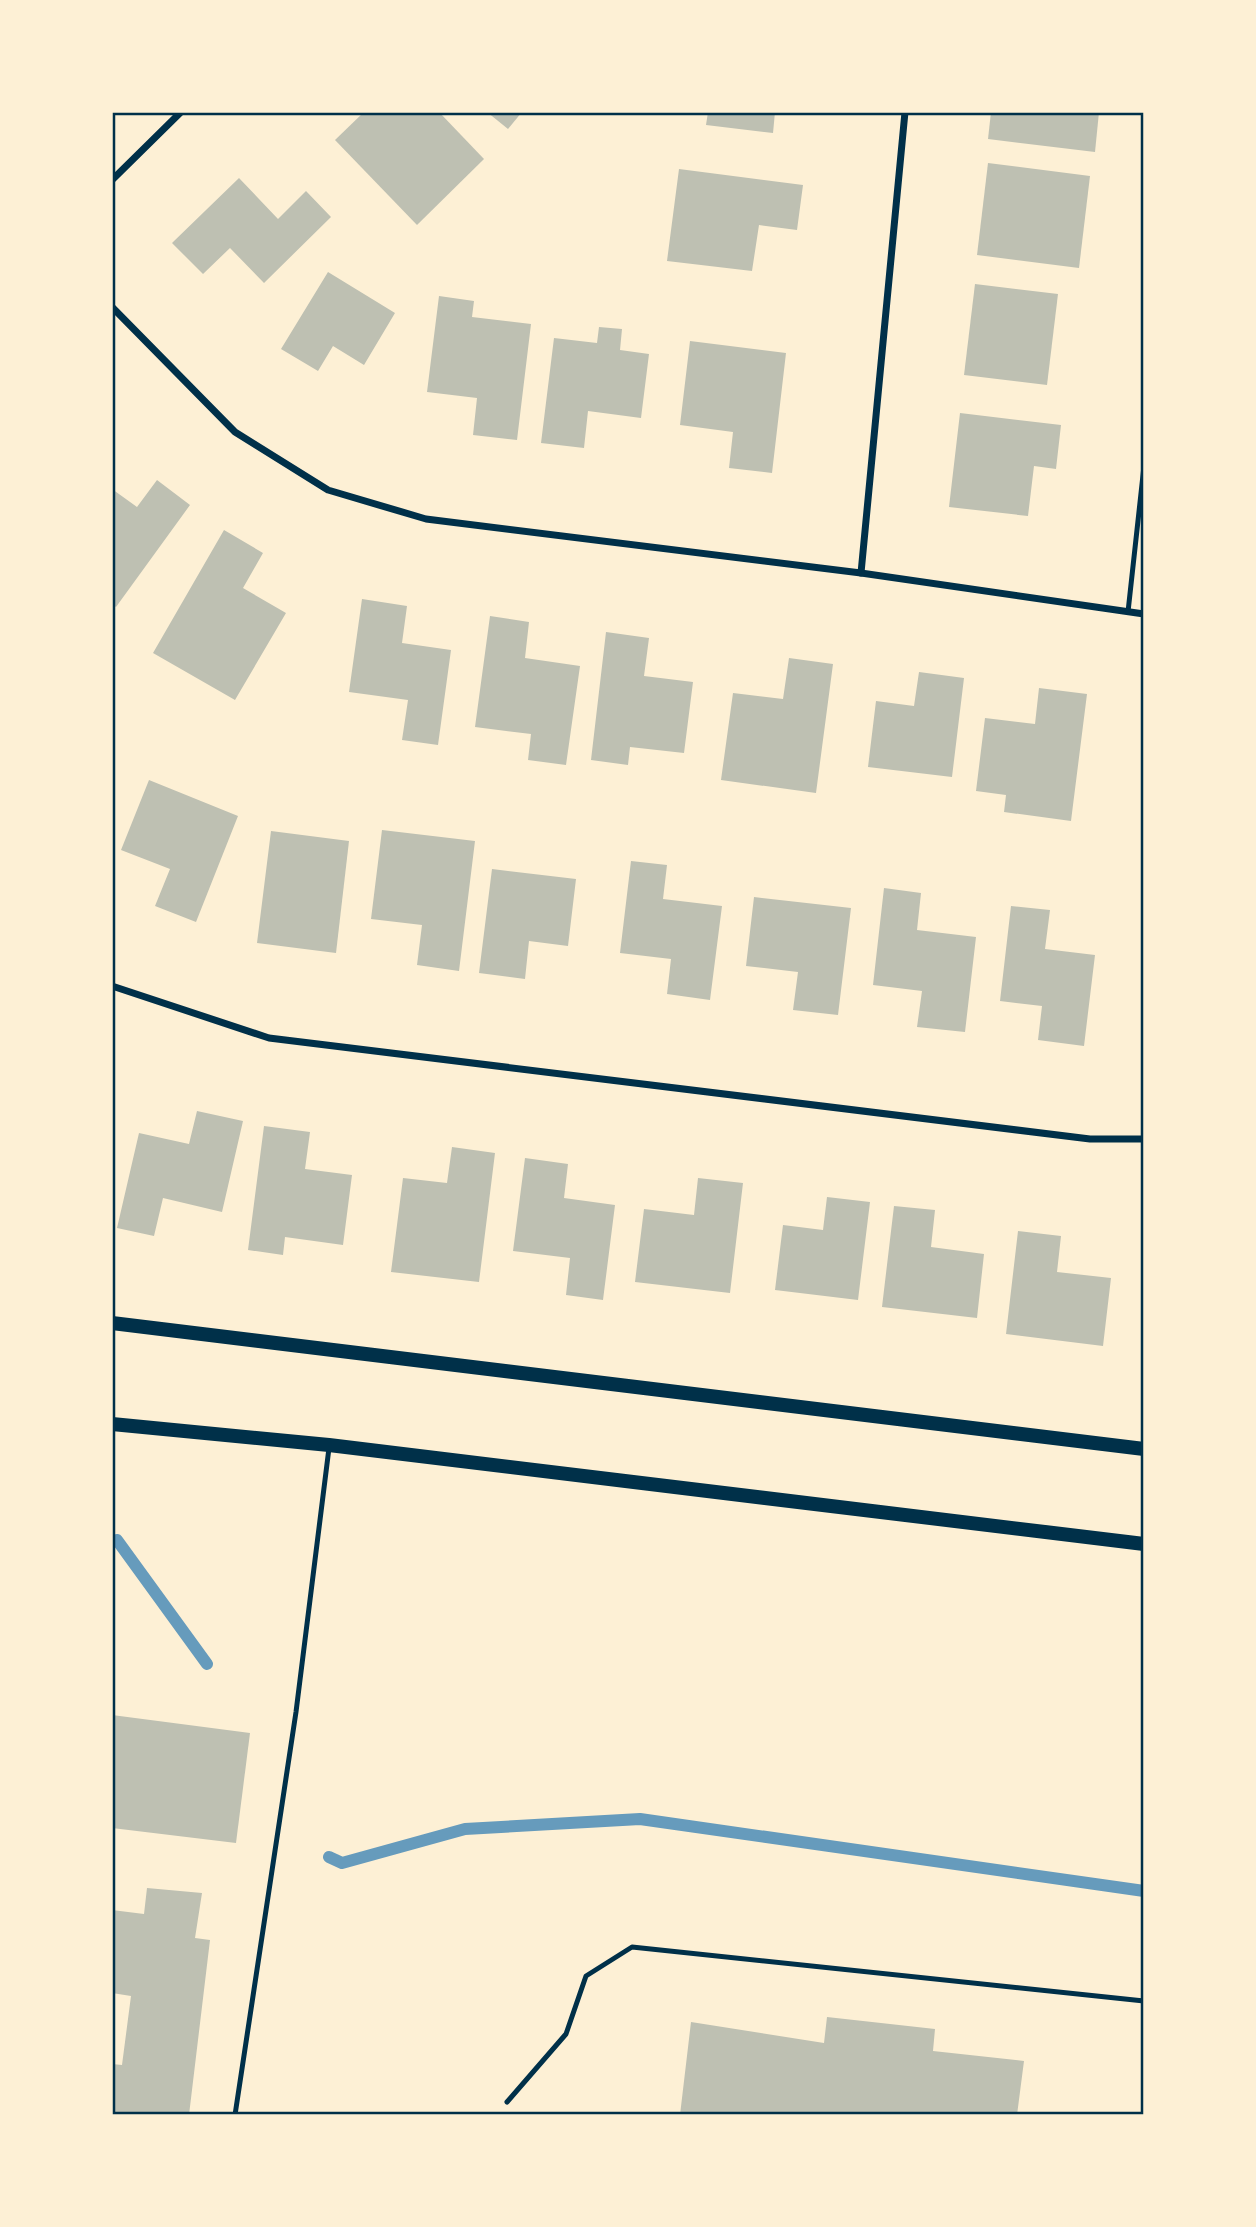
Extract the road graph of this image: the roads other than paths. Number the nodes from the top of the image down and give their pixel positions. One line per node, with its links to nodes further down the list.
1 (181, 112): 3 (street)
2 (905, 112): 6 (street)
3 (112, 180)
4 (112, 307): 6 (street)
5 (1144, 466): 7 (lane)
6 (861, 572): 7 (street)
7 (1128, 612): 8 (street)
8 (1144, 614)
9 (112, 986): 10 (street)
10 (1144, 1139)
11 (112, 1324): 14 (main road)
12 (112, 1424): 13 (main road)
13 (329, 1445): 15 (main road); 18 (lane)
14 (1144, 1449)
15 (1144, 1544)
16 (1144, 2001): 17 (lane)
17 (508, 2102)
18 (234, 2115)

